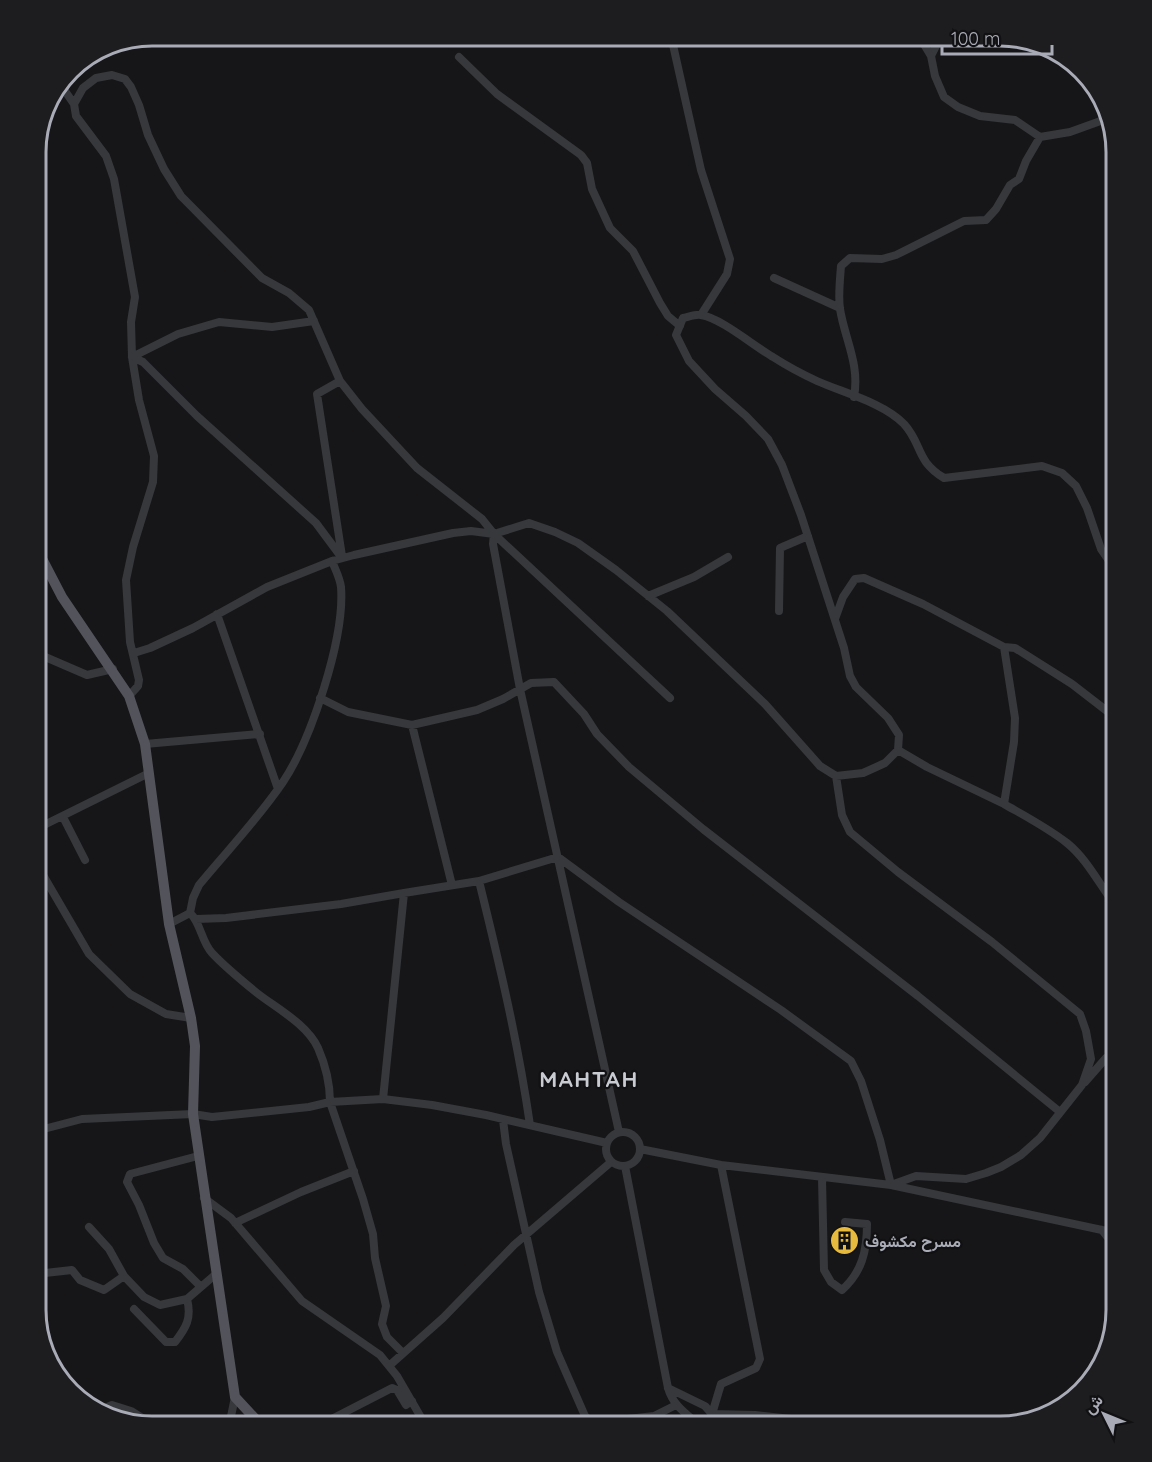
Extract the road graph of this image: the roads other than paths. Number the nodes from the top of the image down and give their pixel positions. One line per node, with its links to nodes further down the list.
1 (673, 47): 12 (street)
2 (926, 47): 4 (street)
3 (936, 47): 4 (street)
4 (931, 56): 9 (street)
5 (459, 57): 14 (street)
6 (66, 92): 7 (street)
7 (75, 104): 13 (street); 15 (street)
8 (1100, 121): 9 (street)
9 (1040, 137): 11 (street)
10 (774, 278): 11 (street)
11 (840, 308): 17 (street)
12 (701, 315): 14 (street); 17 (street)
13 (314, 321): 15 (street); 16 (street)
14 (680, 326): 19 (street)
15 (132, 357): 22 (street); 30 (street)
16 (340, 381): 18 (street); 22 (street)
17 (854, 397): 20 (street)
18 (494, 534): 22 (street); 25 (street); 33 (street); 36 (street)
19 (808, 536): 26 (street); 28 (street)
20 (1106, 556)
21 (728, 557): 25 (street)
22 (342, 558): 23 (street)
23 (332, 561): 27 (street); 35 (street)
24 (47, 567): 32 (main road)
25 (648, 596): 43 (street)
26 (779, 611)
27 (217, 614): 30 (street); 39 (street)
28 (835, 619): 29 (street); 41 (street)
29 (1004, 647): 37 (street); 45 (street)
30 (134, 653): 34 (street)
31 (47, 658): 32 (street)
32 (112, 669): 34 (main road)
33 (520, 689): 38 (street); 48 (street); 62 (street)
34 (129, 696): 40 (main road)
35 (320, 698): 38 (street); 44 (street)
36 (670, 698)
37 (1106, 710)
38 (412, 724): 52 (street)
39 (260, 734): 40 (street); 44 (street)
40 (146, 744): 42 (main road)
41 (898, 750): 43 (street); 45 (street)
42 (149, 773): 46 (street); 56 (main road)
43 (836, 776): 59 (street)
44 (278, 789): 55 (street)
45 (1004, 804): 53 (street)
46 (63, 817): 47 (street); 49 (street)
47 (46, 824)
48 (558, 857): 50 (street); 67 (street); 76 (street)
49 (85, 860)
50 (479, 880): 52 (street); 65 (street)
51 (46, 881): 57 (street)
52 (452, 885): 54 (street)
53 (1106, 891)
54 (404, 893): 55 (street); 60 (street)
55 (193, 916): 56 (street); 61 (street)
56 (169, 924): 57 (main road)
57 (191, 1018): 63 (main road)
58 (1106, 1058): 59 (street)
59 (1082, 1085): 62 (street)
60 (383, 1100): 61 (street); 64 (street)
61 (330, 1102): 63 (street); 74 (street)
62 (1059, 1112): 76 (street)
63 (193, 1114): 66 (street); 70 (main road)
64 (503, 1120): 65 (street); 83 (street)
65 (530, 1125): 68 (street)
66 (46, 1128)
67 (619, 1132): 68 (street); 69 (street)
68 (607, 1143): 71 (street)
69 (640, 1149): 72 (street); 73 (street)
70 (198, 1156): 77 (main road); 88 (street)
71 (611, 1162): 73 (street); 83 (street)
72 (721, 1165): 75 (street); 99 (street)
73 (625, 1166): 93 (street)
74 (354, 1171): 79 (street); 91 (street)
75 (822, 1178): 76 (street); 78 (street)
76 (891, 1185): 81 (street)
77 (204, 1198): 79 (street); 86 (main road)
78 (845, 1222)
79 (235, 1223): 92 (street)
80 (89, 1227): 87 (street)
81 (1102, 1230): 82 (street); 84 (street)
82 (1106, 1231)
83 (526, 1235): 91 (street); 104 (street)
84 (1106, 1235)
85 (46, 1273): 87 (street)
86 (216, 1274): 88 (street); 94 (main road)
87 (124, 1276): 89 (street)
88 (201, 1287): 89 (street)
89 (187, 1299): 90 (street)
90 (134, 1309)
91 (403, 1353): 92 (street)
92 (390, 1365): 95 (street)
93 (668, 1388): 97 (street); 99 (street)
94 (235, 1397): 100 (street); 101 (main road)
95 (412, 1401): 102 (street); 103 (street)
96 (110, 1406): 98 (street)
97 (676, 1406): 105 (street); 106 (street)
98 (137, 1414)
99 (712, 1414): 107 (street)
100 (231, 1416)
101 (253, 1416)
102 (337, 1416)
103 (420, 1416)
104 (585, 1416)
105 (654, 1416)
106 (688, 1416)
107 (764, 1416)

